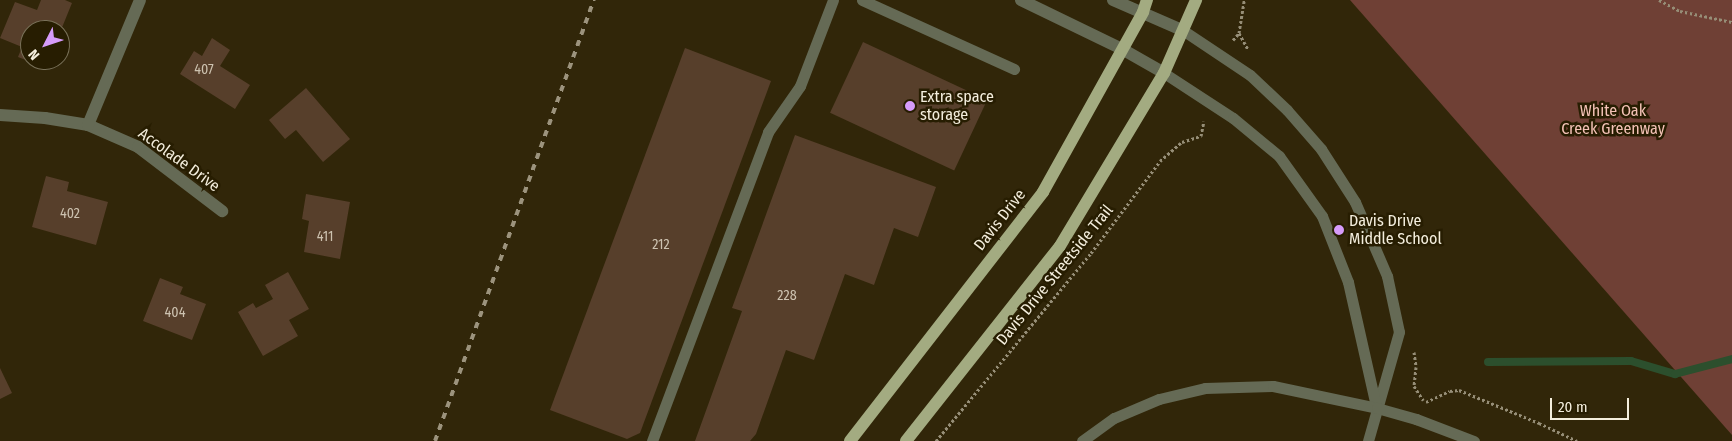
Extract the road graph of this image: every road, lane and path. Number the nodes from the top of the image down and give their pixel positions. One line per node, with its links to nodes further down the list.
1 (140, 0): 17 (street)
2 (833, 0): 22 (lane)
3 (862, 0): 14 (lane)
4 (1021, 0): 13 (street)
5 (1112, 0): 9 (street)
6 (1196, 0): 11 (main road)
7 (1244, 0): 12 (path)
8 (1659, 0): 10 (path)
9 (1145, 6): 11 (street); 13 (main road, Davis Drive)
10 (1732, 22)
11 (1184, 31): 15 (main road); 21 (lane)
12 (1239, 33)
13 (1122, 48): 15 (street); 23 (main road, Davis Drive)
14 (1014, 70)
15 (1164, 72): 21 (lane); 24 (main road)
16 (0, 115): 17 (street, Accolade Drive)
17 (88, 125): 19 (street, Accolade Drive)
18 (1201, 136): 25 (path, Davis Drive Streetside Trail)
19 (222, 211)
20 (1425, 403): 29 (path)
21 (1377, 408): 26 (lane); 27 (lane); 28 (lane)
22 (652, 441)
23 (850, 441)
24 (906, 441)
25 (936, 441)
26 (1082, 441)
27 (1368, 441)
28 (1474, 441)
29 (1577, 441)

